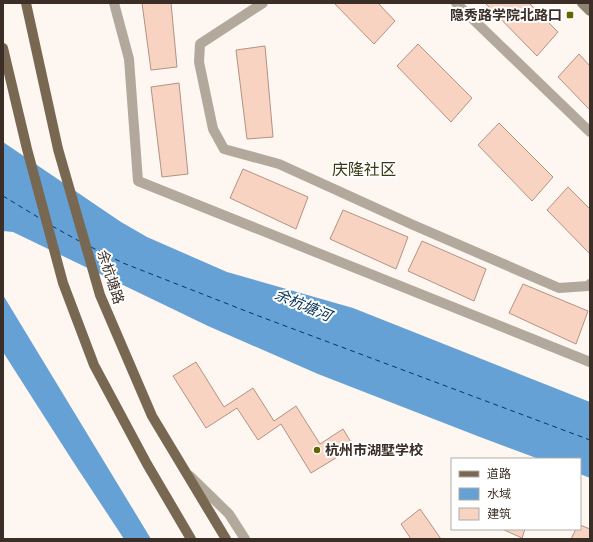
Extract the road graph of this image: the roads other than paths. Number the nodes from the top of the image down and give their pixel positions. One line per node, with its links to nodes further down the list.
1 (26, 3): 11 (main road, 余杭塘路)
2 (114, 3): 10 (street)
3 (263, 3): 9 (street)
4 (456, 3): 8 (street)
5 (582, 3): 6 (street)
6 (590, 11)
7 (3, 48): 12 (main road)
8 (590, 132)
9 (590, 284)
10 (590, 362)
11 (186, 473): 13 (main road, 余杭塘路); 14 (street)
12 (191, 539)
13 (226, 539)
14 (245, 539)

